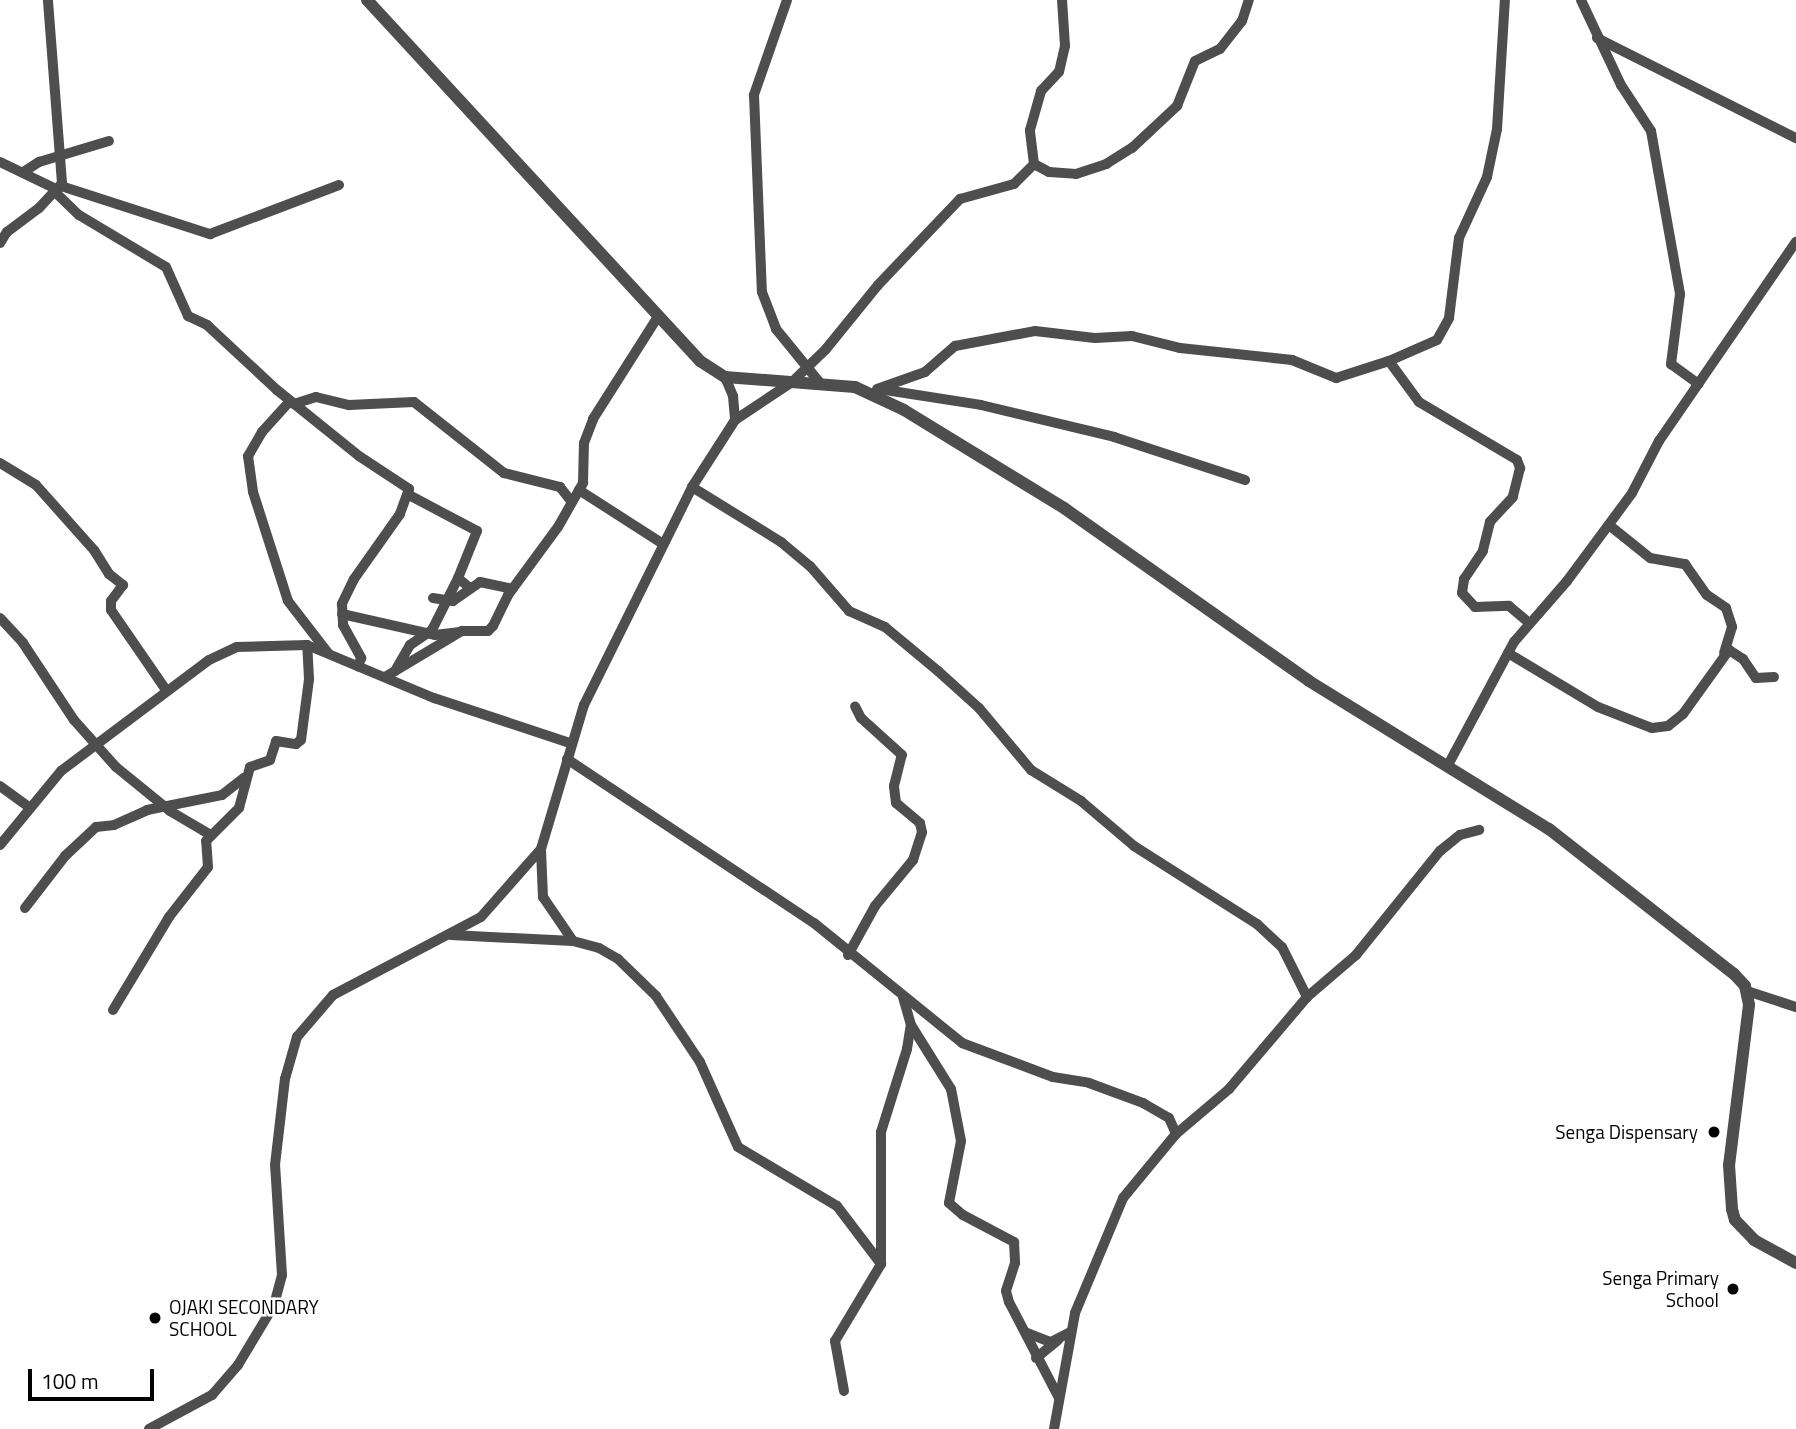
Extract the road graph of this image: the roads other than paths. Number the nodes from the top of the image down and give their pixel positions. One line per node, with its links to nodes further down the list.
1 (48, 0): 11 (street)
2 (367, 0): 19 (street)
3 (787, 0): 21 (street)
4 (1062, 0): 13 (street)
5 (1249, 0): 13 (street)
6 (1505, 0): 20 (street)
7 (1581, 0): 8 (street)
8 (1597, 38): 9 (street); 25 (street)
9 (1796, 138)
10 (108, 141): 11 (street)
11 (59, 158): 14 (street); 16 (street)
12 (0, 162): 14 (street)
13 (1034, 164): 21 (street)
14 (25, 171): 16 (street)
15 (339, 185): 16 (street)
16 (58, 189): 18 (street); 27 (street)
17 (1796, 242): 25 (street)
18 (0, 243)
19 (657, 318): 22 (street); 32 (street)
20 (1388, 361): 26 (street); 44 (street)
21 (805, 368): 23 (street); 24 (street)
22 (725, 377): 23 (street); 28 (street)
23 (792, 382): 24 (street); 28 (street)
24 (820, 383): 26 (street)
25 (1699, 384): 35 (street)
26 (871, 389): 30 (street); 59 (street)
27 (292, 403): 33 (street); 34 (street); 48 (street)
28 (735, 420): 31 (street)
29 (0, 463): 54 (street)
30 (1245, 481)
31 (692, 487): 36 (street); 74 (street)
32 (579, 490): 34 (street); 36 (street)
33 (410, 495): 37 (street); 42 (street)
34 (571, 501): 39 (street)
35 (1609, 525): 44 (street); 50 (street)
36 (663, 544): 56 (street)
37 (457, 578): 38 (street); 41 (street)
38 (470, 588): 39 (street); 41 (street)
39 (512, 589): 45 (street)
40 (433, 598): 41 (street)
41 (446, 600): 46 (street)
42 (342, 614): 46 (street); 51 (street)
43 (0, 618): 57 (street)
44 (1529, 623): 49 (street)
45 (462, 631): 46 (street); 52 (street)
46 (428, 633): 52 (street)
47 (307, 645): 48 (street); 54 (street); 60 (street)
48 (328, 653): 51 (street)
49 (1508, 653): 50 (street); 59 (street)
50 (1724, 653): 53 (street)
51 (358, 667): 52 (street)
52 (389, 675): 56 (street)
53 (1774, 677)
54 (166, 691): 57 (street)
55 (855, 706): 71 (street)
56 (570, 743): 58 (street)
57 (98, 746): 62 (street); 63 (street)
58 (566, 759): 67 (street); 71 (street)
59 (1448, 765): 72 (street)
60 (246, 776): 63 (street); 65 (street)
61 (0, 786): 62 (street)
62 (28, 806): 66 (street)
63 (167, 808): 65 (street); 68 (street)
64 (1479, 830): 74 (street)
65 (209, 834): 76 (street)
66 (0, 845)
67 (541, 849): 69 (street); 70 (street)
68 (25, 908)
69 (451, 935): 70 (street); 87 (street)
70 (573, 941): 80 (street)
71 (848, 955): 73 (street)
72 (1746, 991): 75 (street); 79 (street)
73 (902, 996): 77 (street); 78 (street)
74 (1307, 997): 78 (street)
75 (1796, 1007)
76 (113, 1010)
77 (911, 1026): 80 (street); 82 (street)
78 (1176, 1134): 81 (street)
79 (1796, 1263)
80 (881, 1264): 85 (street)
81 (1071, 1332): 83 (street); 86 (street)
82 (1027, 1333): 83 (street); 84 (street)
83 (1058, 1339): 84 (street)
84 (1037, 1358): 86 (street)
85 (844, 1391)
86 (1059, 1398): 88 (street)
87 (149, 1429)
88 (1054, 1429)

